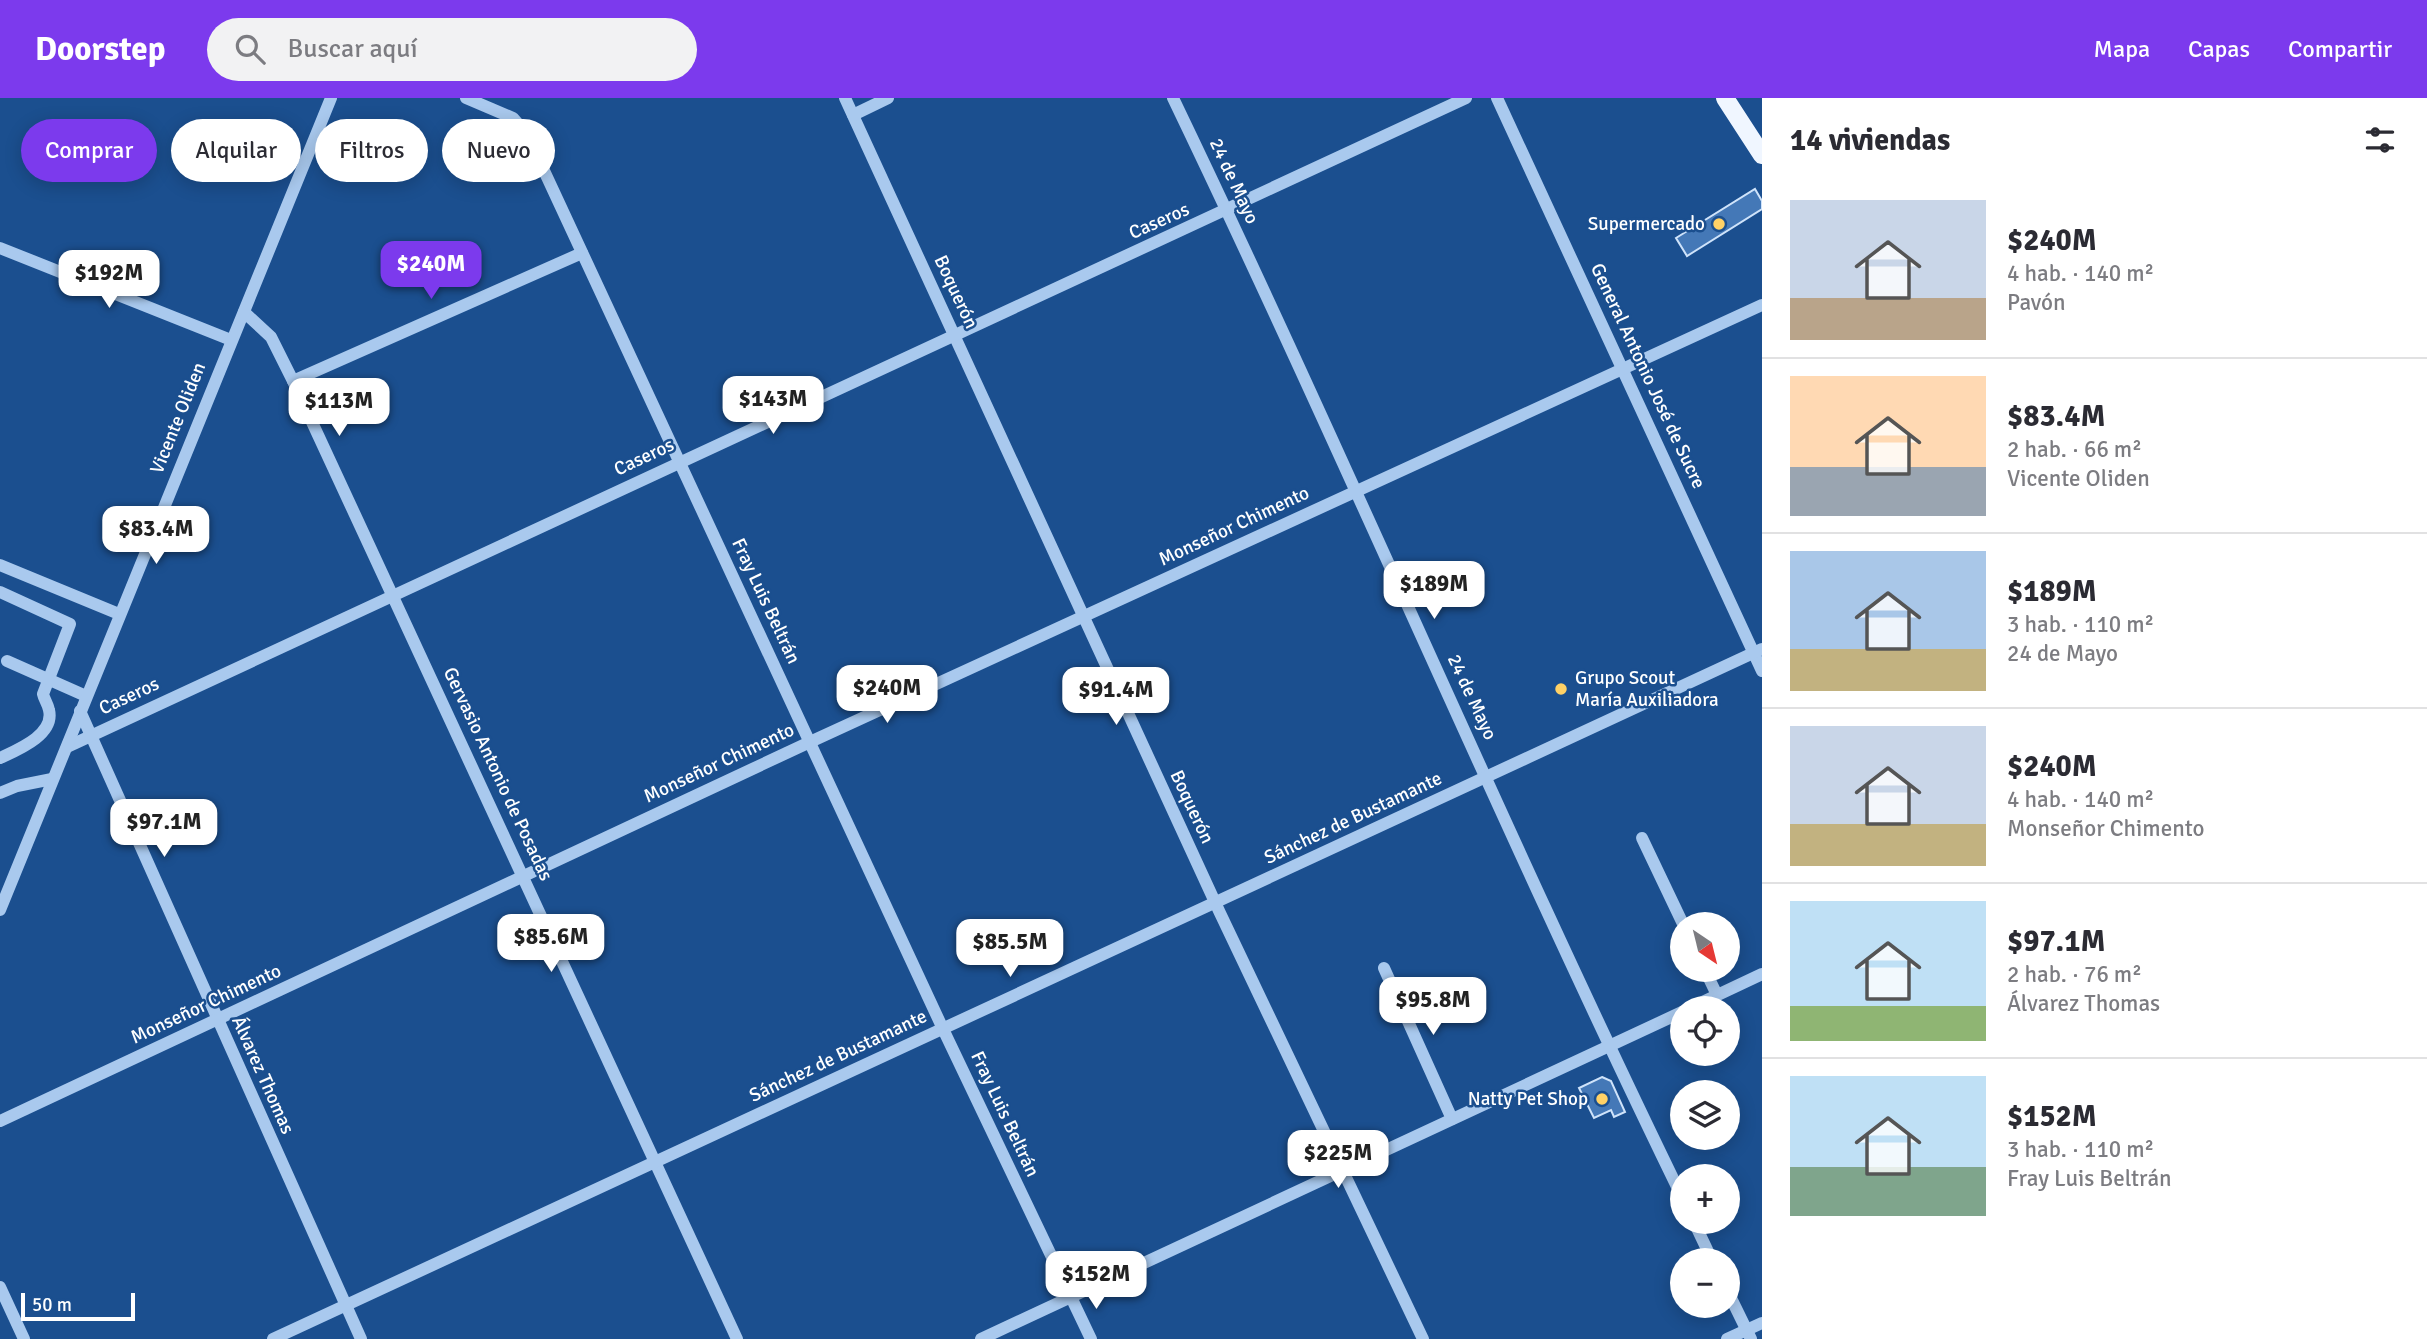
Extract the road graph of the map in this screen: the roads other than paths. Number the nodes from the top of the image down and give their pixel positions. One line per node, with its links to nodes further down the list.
1 (331, 98): 15 (street, Vicente Oliden)
2 (466, 98): 13 (street, Fray Luis Beltrán)
3 (845, 98): 9 (street, Boquerón)
4 (888, 98): 9 (street)
5 (1173, 98): 11 (street, 24 de Mayo)
6 (1466, 98): 11 (street, Caseros)
7 (1497, 98): 18 (street, General Antonio José de Sucre)
8 (1725, 98): 10 (main road)
9 (853, 115): 16 (street, Boquerón)
10 (1762, 155)
11 (1227, 211): 16 (street, Caseros); 21 (street, 24 de Mayo)
12 (0, 248): 17 (street)
13 (582, 253): 19 (street); 20 (street, Fray Luis Beltrán)
14 (1762, 304): 18 (street, Monseñor Chimento)
15 (244, 312): 17 (street, Vicente Oliden); 19 (street, Gervasio Antonio de Posadas)
16 (954, 334): 20 (street, Caseros); 26 (street, Boquerón)
17 (231, 340): 25 (street, Vicente Oliden)
18 (1624, 367): 21 (street, Monseñor Chimento); 27 (street, General Antonio José de Sucre)
19 (293, 380): 24 (street, Gervasio Antonio de Posadas)
20 (680, 461): 24 (street, Caseros); 34 (street, Fray Luis Beltrán)
21 (1356, 490): 26 (street, Monseñor Chimento); 37 (street, 24 de Mayo)
22 (0, 565): 25 (street)
23 (0, 592): 30 (street)
24 (394, 595): 33 (street, Caseros); 41 (street, Gervasio Antonio de Posadas)
25 (119, 614): 31 (street, Vicente Oliden)
26 (1083, 619): 34 (street, Monseñor Chimento); 42 (street, Boquerón)
27 (1758, 651): 29 (street, General Antonio José de Sucre); 37 (street, Sánchez de Bustamante)
28 (7, 662): 30 (street)
29 (1762, 671)
30 (48, 680): 31 (street); 36 (street)
31 (86, 696): 32 (street, Vicente Oliden)
32 (80, 711): 33 (street, Álvarez Thomas); 35 (street, Vicente Oliden)
33 (91, 735): 35 (street, Caseros); 50 (street, Álvarez Thomas)
34 (810, 742): 41 (street, Monseñor Chimento); 51 (street, Fray Luis Beltrán)
35 (67, 747): 38 (street, Vicente Oliden)
36 (0, 758)
37 (1488, 778): 42 (street, Sánchez de Bustamante); 52 (street, 24 de Mayo)
38 (52, 779): 39 (street); 43 (street, Vicente Oliden)
39 (0, 793)
40 (1642, 838): 44 (street)
41 (524, 876): 50 (street, Monseñor Chimento); 55 (street, Gervasio Antonio de Posadas)
42 (1216, 902): 51 (street, Sánchez de Bustamante); 56 (street, Boquerón)
43 (0, 910)
44 (1677, 912)
45 (1384, 968): 53 (street)
46 (1762, 974): 48 (street)
47 (1711, 982): 48 (street)
48 (1717, 995)
49 (1670, 1018): 52 (street)
50 (217, 1021): 54 (street, Monseñor Chimento); 60 (street, Álvarez Thomas)
51 (943, 1029): 55 (street, Sánchez de Bustamante); 59 (street, Fray Luis Beltrán)
52 (1608, 1046): 53 (street); 57 (street, 24 de Mayo)
53 (1452, 1119): 56 (street)
54 (0, 1121)
55 (655, 1161): 60 (street, Sánchez de Bustamante); 67 (street, Gervasio Antonio de Posadas)
56 (1342, 1170): 59 (street); 70 (street, Boquerón)
57 (1670, 1173)
58 (0, 1287): 64 (street)
59 (1071, 1297): 68 (street); 69 (street, Fray Luis Beltrán)
60 (345, 1305): 65 (street, Sánchez de Bustamante); 66 (street, Álvarez Thomas)
61 (1740, 1316): 63 (street)
62 (1762, 1323): 63 (street)
63 (1749, 1334): 71 (street)
64 (24, 1339)
65 (273, 1339)
66 (361, 1339)
67 (737, 1339)
68 (981, 1339)
69 (1091, 1339)
70 (1423, 1339)
71 (1727, 1339)

